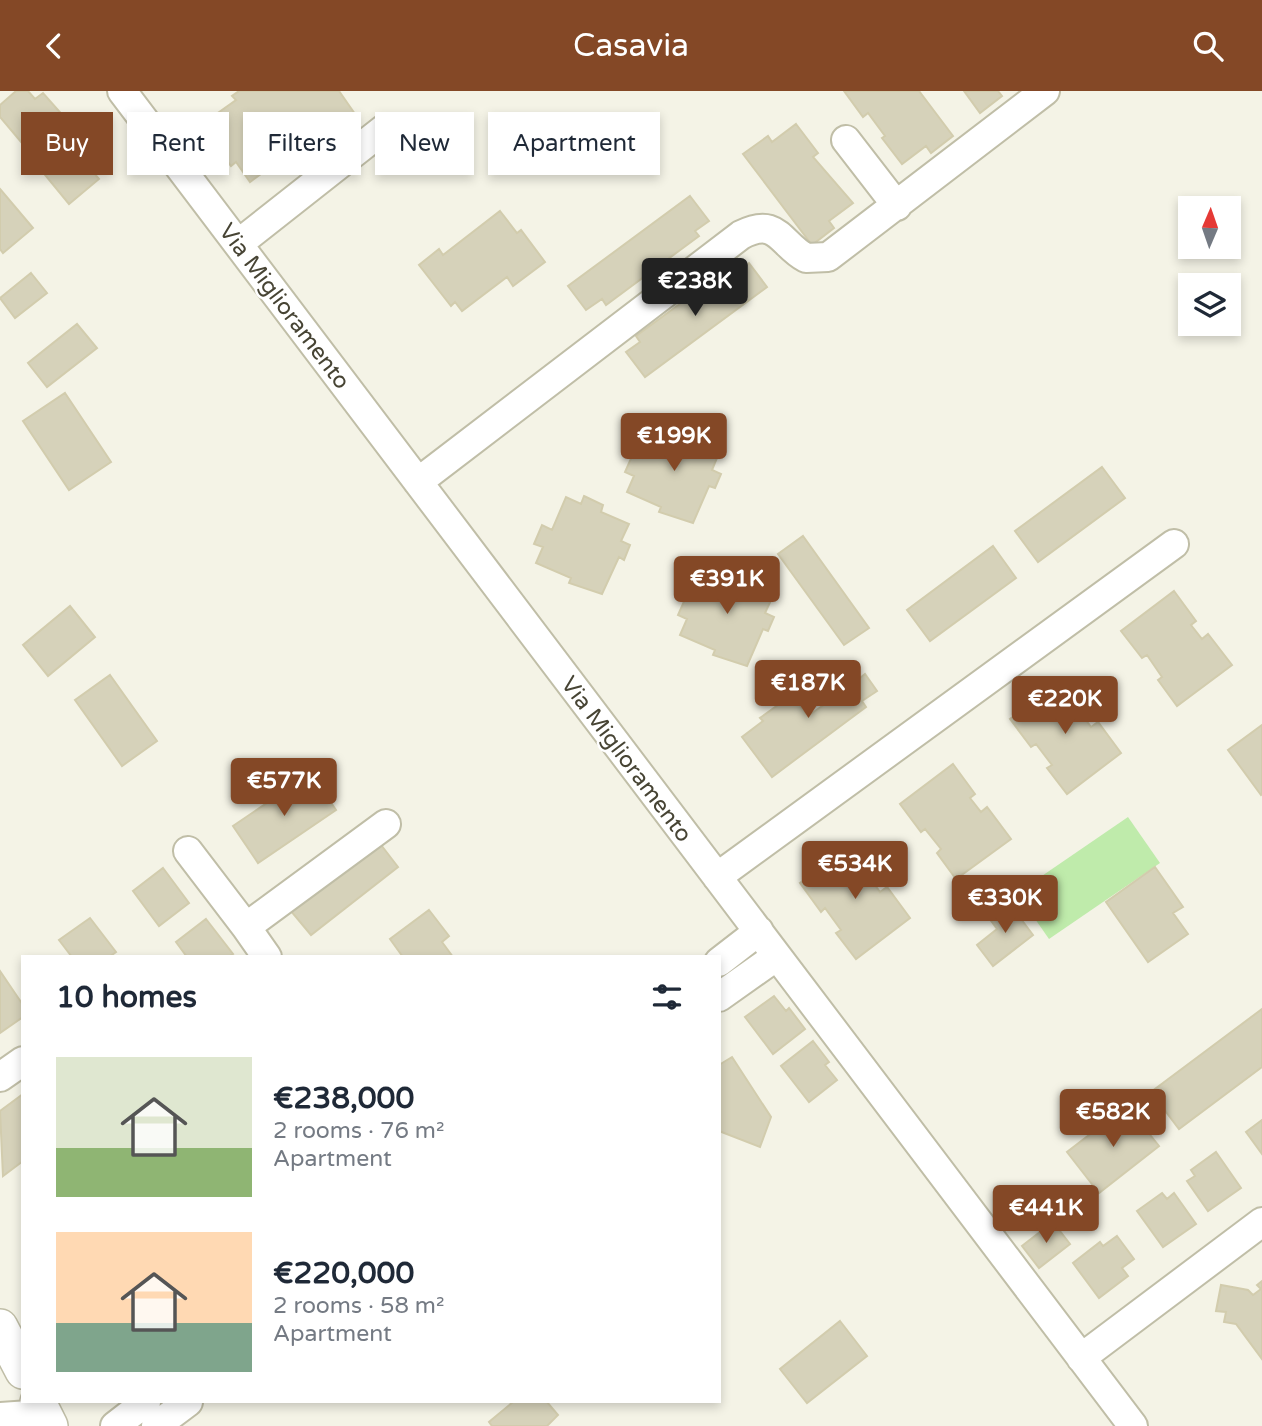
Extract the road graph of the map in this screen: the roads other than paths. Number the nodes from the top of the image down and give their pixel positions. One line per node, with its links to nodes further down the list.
1 (122, 91): 6 (street, Via Miglioramento)
2 (1045, 91): 5 (street)
3 (375, 136): 6 (street)
4 (846, 140): 5 (street)
5 (897, 206): 7 (street)
6 (238, 244): 7 (street, Via Miglioramento)
7 (418, 482): 11 (street, Via Miglioramento)
8 (1174, 544): 11 (street)
9 (386, 824): 12 (street)
10 (188, 851): 12 (street)
11 (717, 877): 13 (street, Via Miglioramento)
12 (246, 927): 14 (street)
13 (759, 932): 15 (street, Via Miglioramento); 16 (street)
14 (266, 955)
15 (777, 956): 17 (street); 22 (street, Via Miglioramento)
16 (721, 960)
17 (721, 996)
18 (21, 1062): 19 (street)
19 (0, 1077)
20 (1262, 1222): 22 (street)
21 (0, 1327): 23 (street)
22 (1081, 1358): 30 (street, Via Miglioramento)
23 (21, 1367)
24 (145, 1403): 28 (street)
25 (187, 1403): 29 (street)
26 (44, 1414): 27 (street)
27 (0, 1417)
28 (115, 1426)
29 (156, 1426)
30 (1133, 1426)

